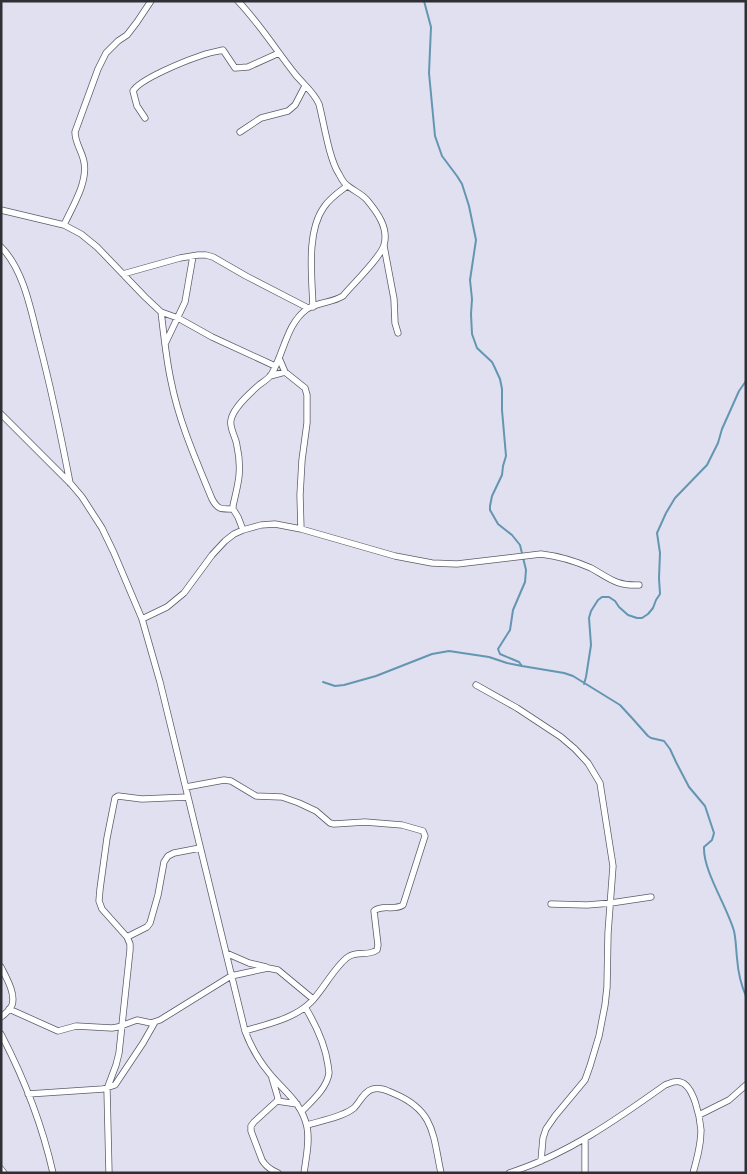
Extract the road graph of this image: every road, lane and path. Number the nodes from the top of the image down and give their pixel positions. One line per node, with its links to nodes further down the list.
1 (151, 1): 9 (street)
2 (238, 1): 3 (street)
3 (279, 53): 4 (street); 5 (street)
4 (305, 86): 6 (street); 7 (street)
5 (145, 118)
6 (240, 132)
7 (347, 186): 10 (street); 14 (street)
8 (1, 210): 9 (street)
9 (64, 225): 13 (street)
10 (384, 246): 14 (street); 17 (street)
11 (1, 247): 24 (street)
12 (193, 256): 13 (street); 14 (street); 16 (street)
13 (123, 274): 15 (street)
14 (311, 307): 19 (street)
15 (161, 312): 16 (street); 18 (street)
16 (178, 318): 18 (street); 20 (street)
17 (398, 334)
18 (165, 345): 25 (street)
19 (279, 358): 20 (street); 21 (street)
20 (275, 366): 22 (street)
21 (285, 372): 22 (street); 26 (street)
22 (270, 376): 25 (street)
23 (1, 414): 24 (street)
24 (71, 484): 29 (street)
25 (234, 509): 27 (street)
26 (301, 529): 27 (street); 28 (street)
27 (243, 530): 29 (street)
28 (638, 584)
29 (142, 619): 31 (street)
30 (476, 685): 35 (street)
31 (186, 788): 32 (street); 42 (street)
32 (188, 797): 33 (street); 37 (street)
33 (200, 848): 37 (street); 38 (street)
34 (651, 897): 35 (street)
35 (611, 903): 36 (street); 60 (street)
36 (551, 904)
37 (127, 937): 47 (street)
38 (226, 953): 40 (street); 41 (street)
39 (1, 967): 44 (street)
40 (268, 968): 41 (street); 42 (street)
41 (232, 976): 46 (street); 48 (street)
42 (313, 999): 43 (street)
43 (305, 1007): 48 (street); 56 (street)
44 (9, 1009): 45 (street); 47 (street)
45 (1, 1018)
46 (155, 1022): 47 (street); 52 (street)
47 (122, 1025): 52 (street)
48 (245, 1031): 50 (street)
49 (1, 1034): 53 (street)
50 (271, 1076): 54 (street); 55 (street)
51 (746, 1085): 57 (street)
52 (107, 1089): 53 (street); 64 (street)
53 (28, 1094): 63 (street)
54 (277, 1101): 55 (street); 65 (street)
55 (298, 1104): 56 (street)
56 (302, 1111): 58 (street)
57 (699, 1115): 59 (street); 70 (street)
58 (307, 1125): 66 (street); 67 (street)
59 (585, 1139): 60 (street); 69 (street)
60 (541, 1161): 68 (street)
61 (1, 1169): 62 (street)
62 (4, 1173)
63 (53, 1173)
64 (109, 1173)
65 (278, 1173)
66 (304, 1173)
67 (441, 1173)
68 (508, 1173)
69 (585, 1173)
70 (693, 1173)

